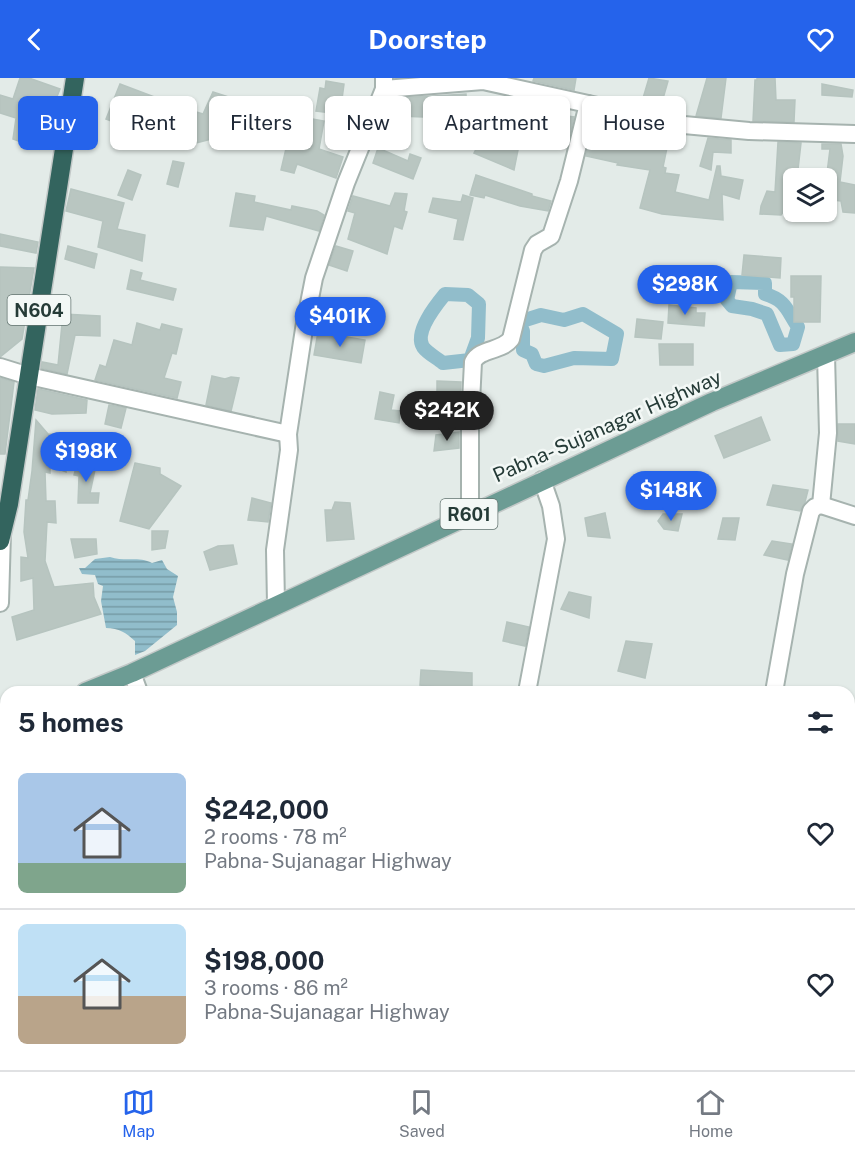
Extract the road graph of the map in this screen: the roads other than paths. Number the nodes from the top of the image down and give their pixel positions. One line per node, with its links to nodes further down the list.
1 (75, 78): 10 (highway, N604)
2 (384, 84): 3 (street); 11 (street)
3 (582, 103)
4 (686, 125): 6 (street)
5 (582, 128): 14 (street)
6 (855, 134)
7 (855, 342): 8 (main road, Pabna- Sujanagar Highway / R601)
8 (826, 355): 12 (main road, Pabna- Sujanagar Highway / R601); 13 (street)
9 (0, 367): 10 (street)
10 (29, 376): 11 (street); 16 (highway, N604)
11 (288, 434): 18 (street)
12 (542, 480): 14 (main road, Pabna- Sujanagar Highway / R601); 22 (street)
13 (821, 505): 15 (street); 23 (street)
14 (470, 513): 18 (main road, Pabna- Sujanagar Highway / R601)
15 (855, 516)
16 (1, 537): 17 (street)
17 (0, 603)
18 (276, 604): 19 (main road, Pabna- Sujanagar Highway / R601)
19 (132, 673): 20 (main road, Pabna- Sujanagar Highway / R601); 21 (street)
20 (100, 686)
21 (137, 686)
22 (528, 686)
23 (775, 686)
24 (0, 898): 25 (street)
25 (0, 906)

